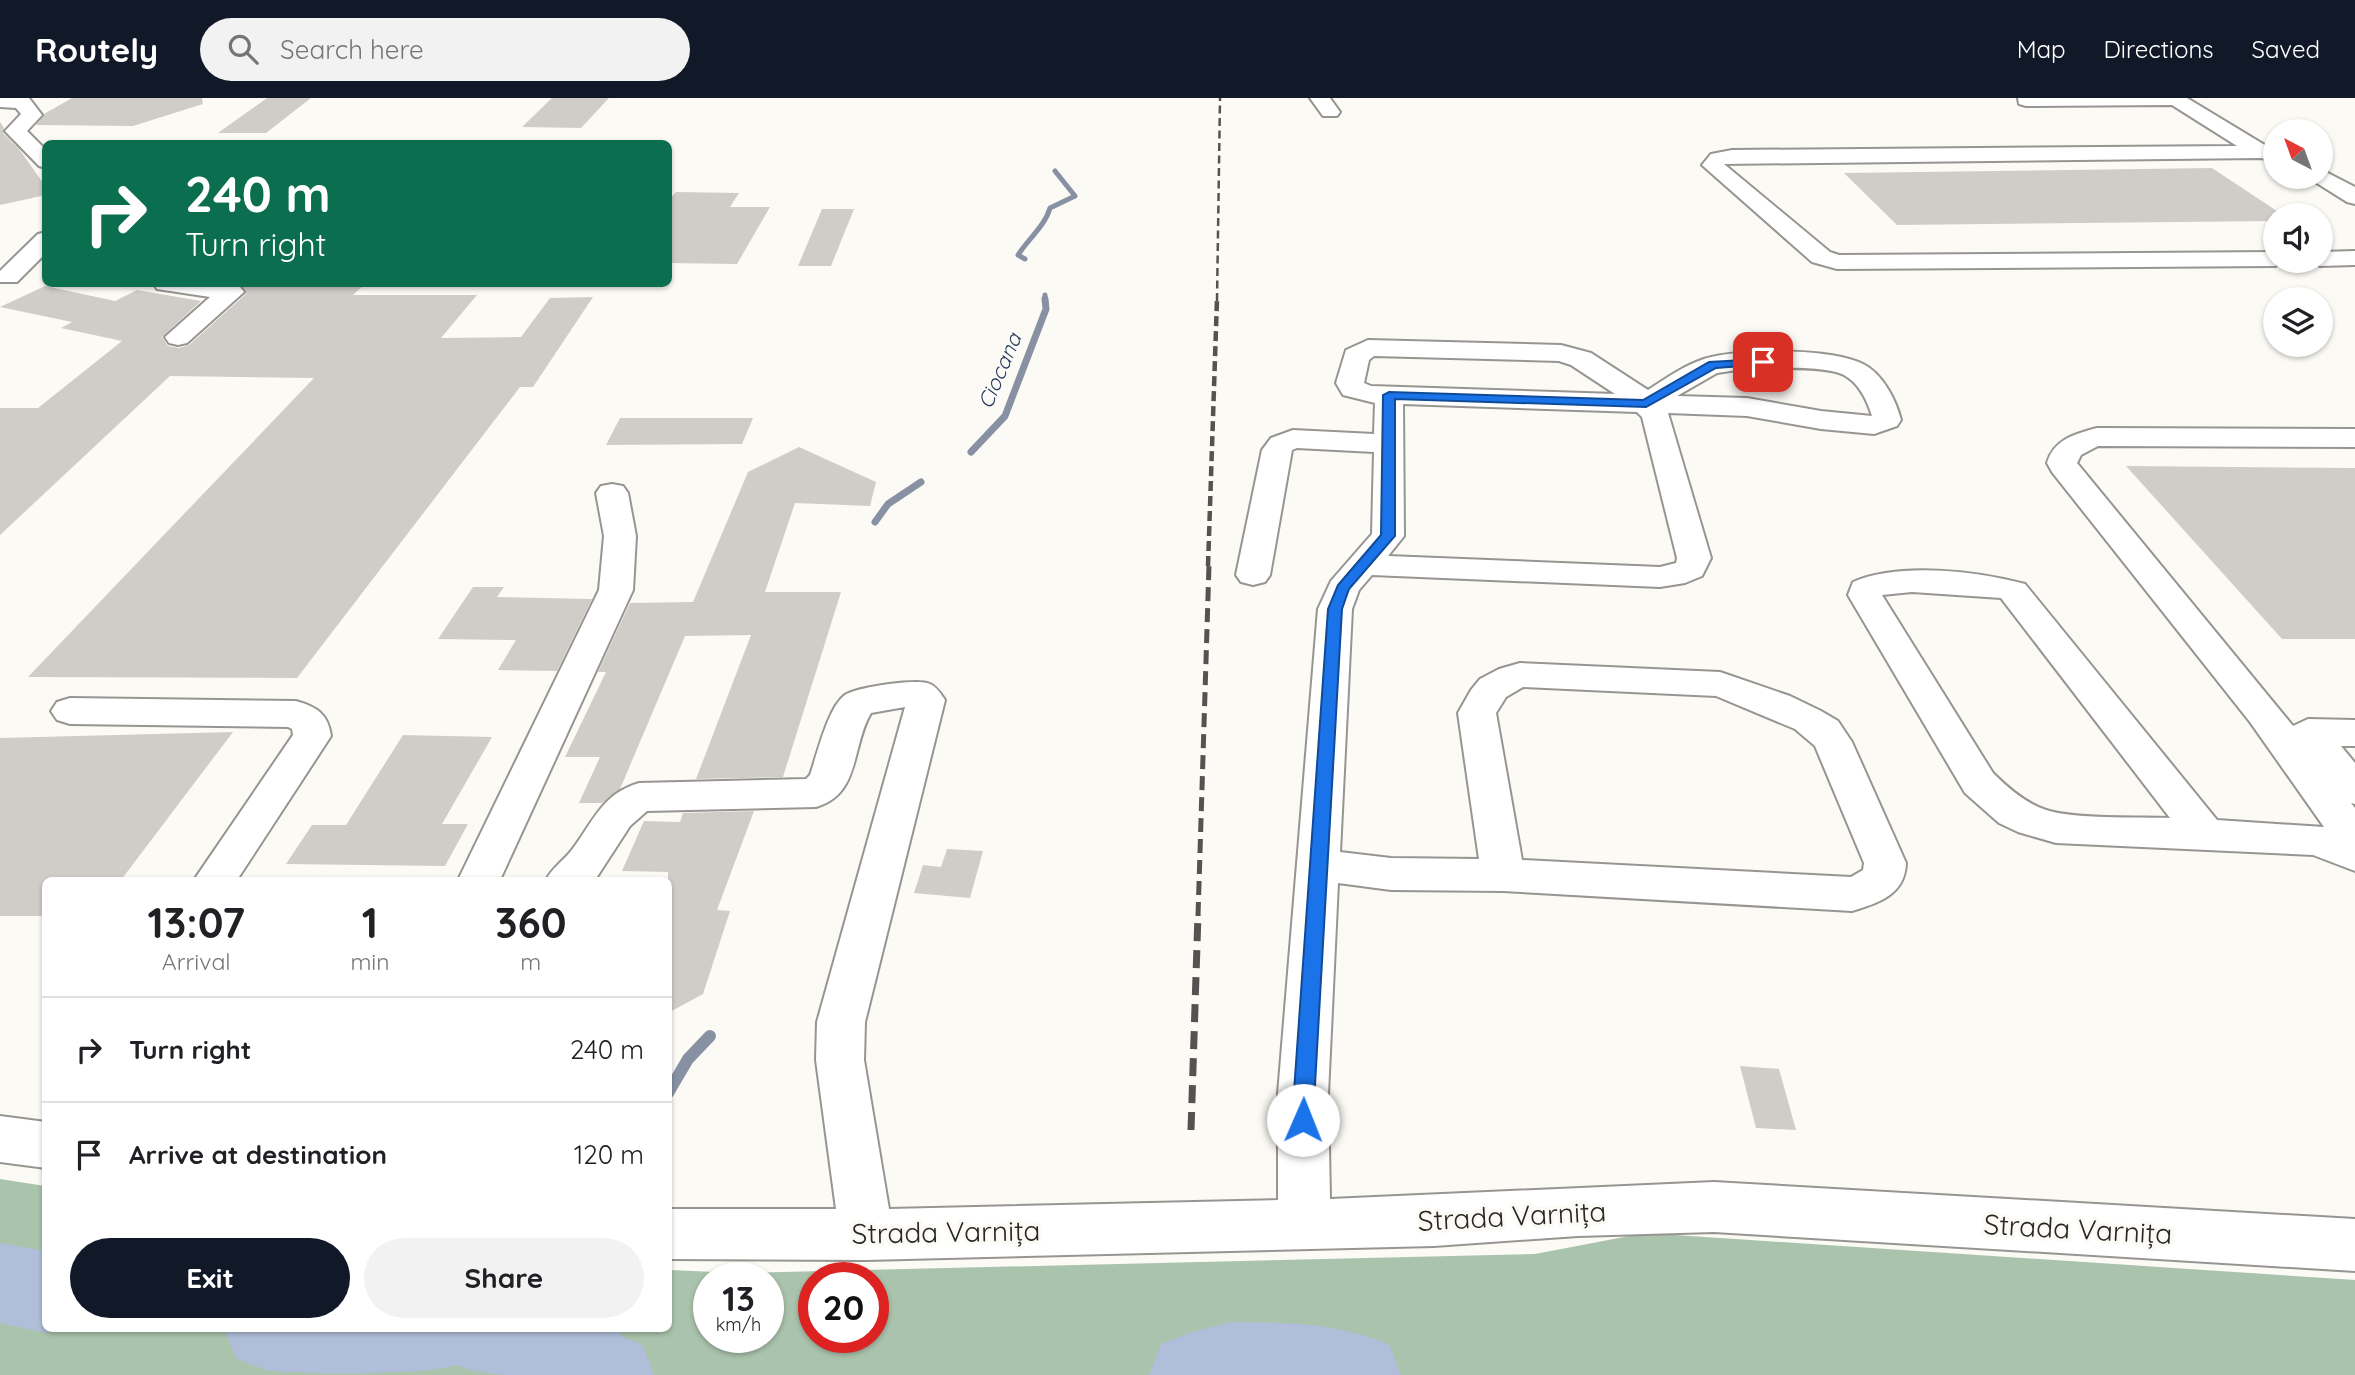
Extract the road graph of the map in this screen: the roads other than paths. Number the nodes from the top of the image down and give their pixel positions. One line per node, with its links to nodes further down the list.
1 (2175, 99): 2 (street); 4 (street)
2 (2026, 100)
3 (0, 101): 6 (street)
4 (2263, 150)
5 (2263, 153): 11 (street)
6 (42, 158)
7 (2333, 183): 8 (street)
8 (2355, 197)
9 (42, 243): 13 (street)
10 (2355, 258): 12 (street)
11 (2263, 259)
12 (2333, 259)
13 (4, 277): 14 (street)
14 (42, 278)
15 (190, 287): 16 (street)
16 (178, 337)
17 (1389, 395): 18 (street); 18 (street); 20 (street)
18 (1646, 404): 18 (street); 23 (street)
19 (2355, 438): 30 (street)
20 (1388, 444): 23 (street); 24 (street)
21 (2114, 489): 27 (street)
22 (611, 493): 35 (street)
23 (1363, 565): 32 (street)
24 (1253, 575)
25 (70, 710): 34 (street)
26 (2355, 733): 27 (street)
27 (2309, 734): 28 (street)
28 (2355, 790)
29 (2205, 834): 29 (street); 31 (street)
30 (2355, 842)
31 (2355, 855)
32 (1319, 865): 33 (street); 37 (street)
33 (1503, 875): 33 (street)
34 (217, 877)
35 (481, 877)
36 (571, 877): 39 (street)
37 (1304, 1224): 39 (street, Strada Varnița); 40 (street, Strada Varnița)
38 (672, 1234): 39 (street, Strada Varnița)
39 (866, 1235)
40 (2355, 1245)

